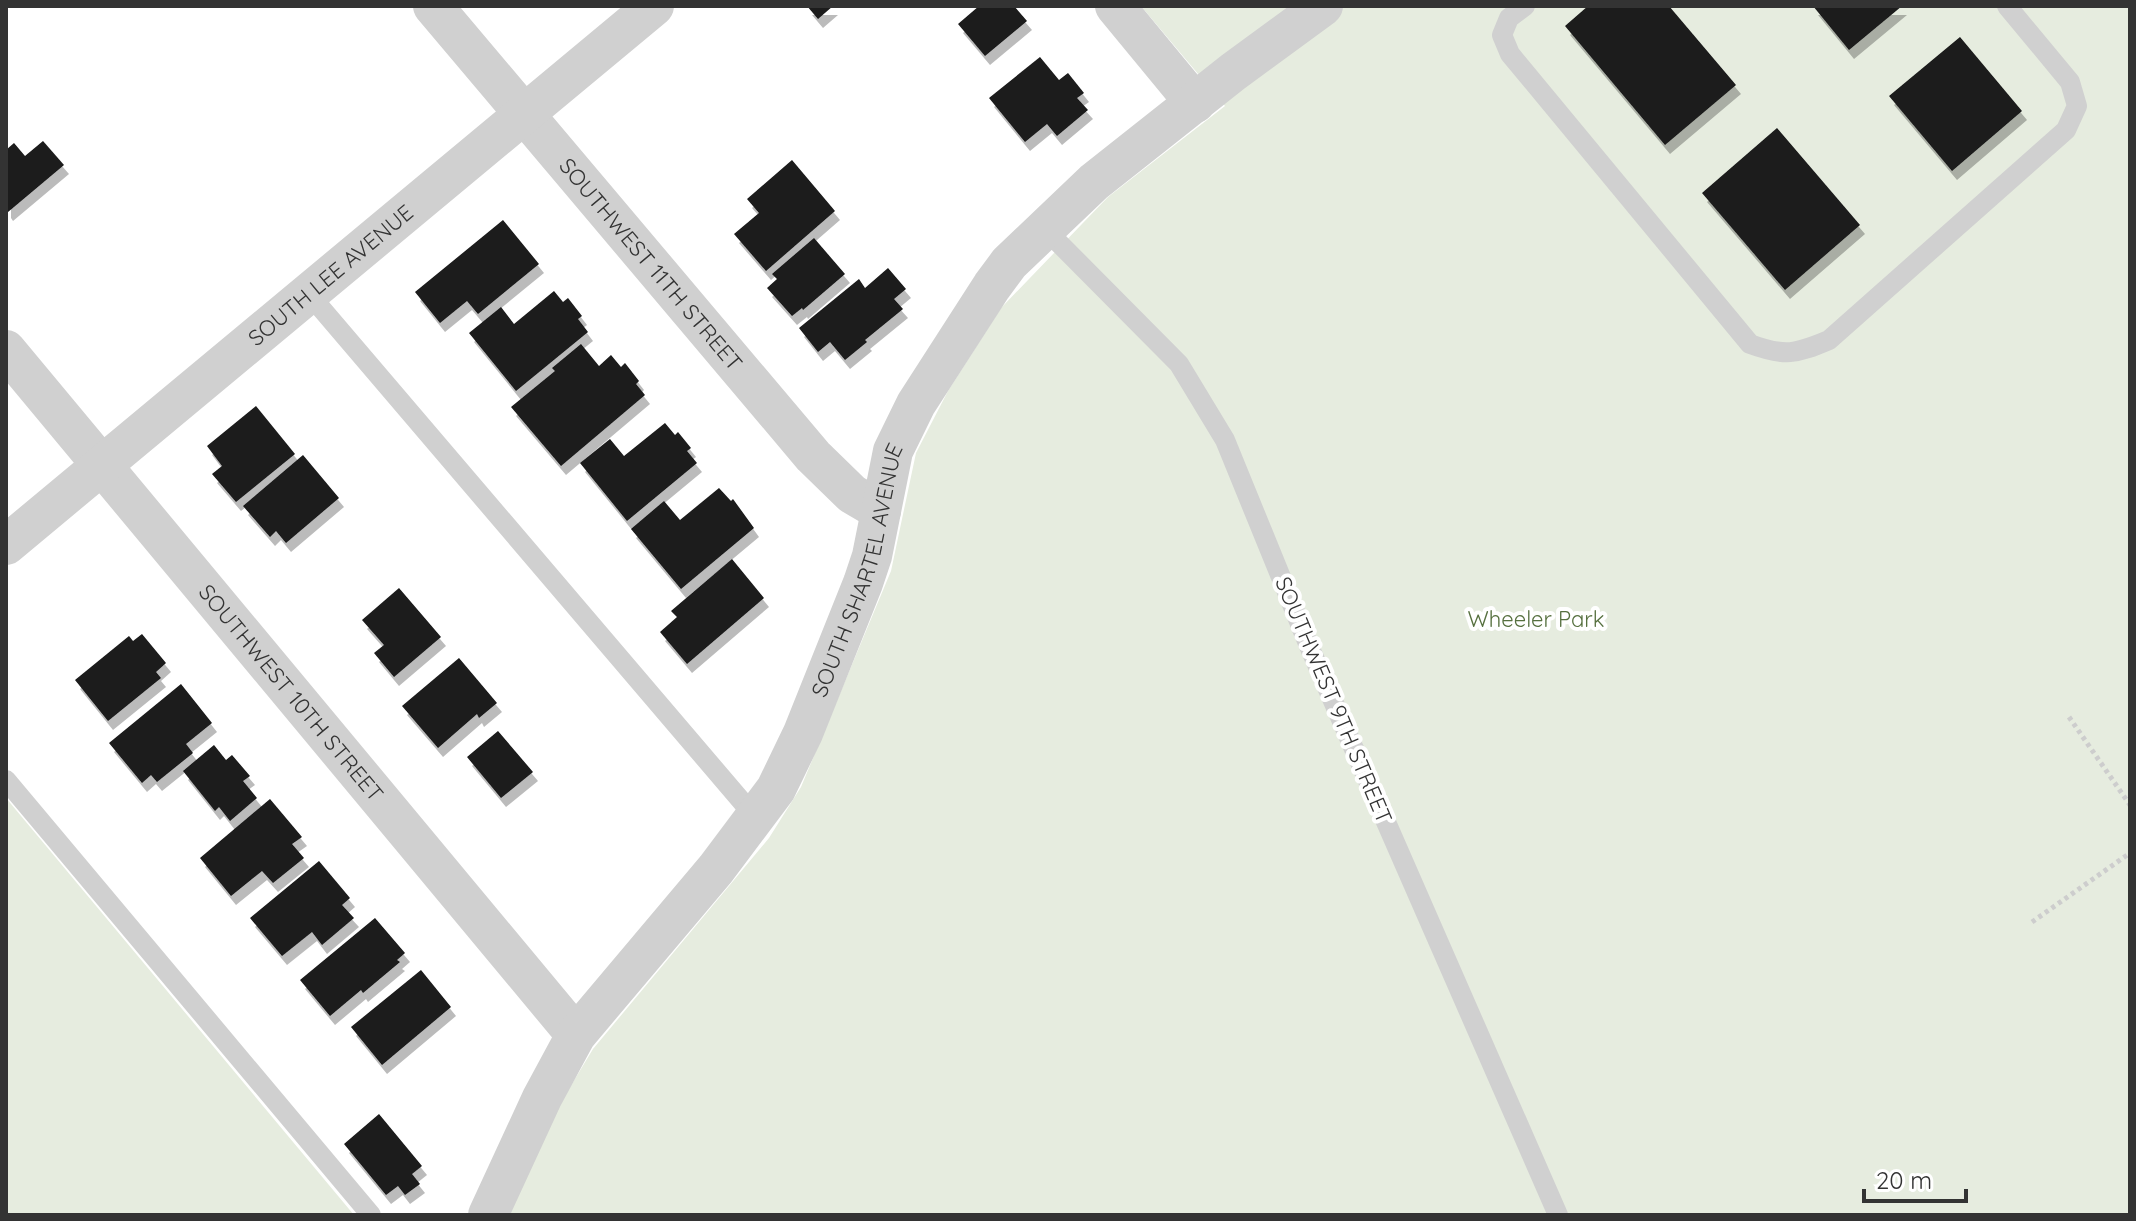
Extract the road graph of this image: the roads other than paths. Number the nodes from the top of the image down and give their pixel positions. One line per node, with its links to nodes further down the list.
1 (433, 6): 8 (street, SOUTHWEST 11TH STREET)
2 (654, 6): 8 (street, SOUTH LEE AVENUE)
3 (1115, 6): 7 (street)
4 (1323, 6): 7 (street, SOUTH SHARTEL AVENUE)
5 (1525, 6): 6 (lane)
6 (2007, 6)
7 (1195, 103): 9 (street, SOUTH SHARTEL AVENUE)
8 (524, 115): 10 (street, SOUTH LEE AVENUE); 13 (street, SOUTHWEST 11TH STREET)
9 (1045, 229): 13 (street, SOUTH SHARTEL AVENUE); 20 (lane, SOUTHWEST 9TH STREET)
10 (309, 294): 12 (street, SOUTH LEE AVENUE); 16 (lane)
11 (6, 350): 12 (street, SOUTHWEST 10TH STREET)
12 (103, 465): 14 (street, SOUTH LEE AVENUE); 17 (street, SOUTHWEST 10TH STREET)
13 (881, 511): 16 (street, SOUTH SHARTEL AVENUE)
14 (6, 545)
15 (6, 780): 18 (lane)
16 (756, 818): 17 (street, SOUTH SHARTEL AVENUE)
17 (576, 1035): 19 (street, SOUTH SHARTEL AVENUE)
18 (371, 1215)
19 (488, 1215)
20 (1558, 1215)

